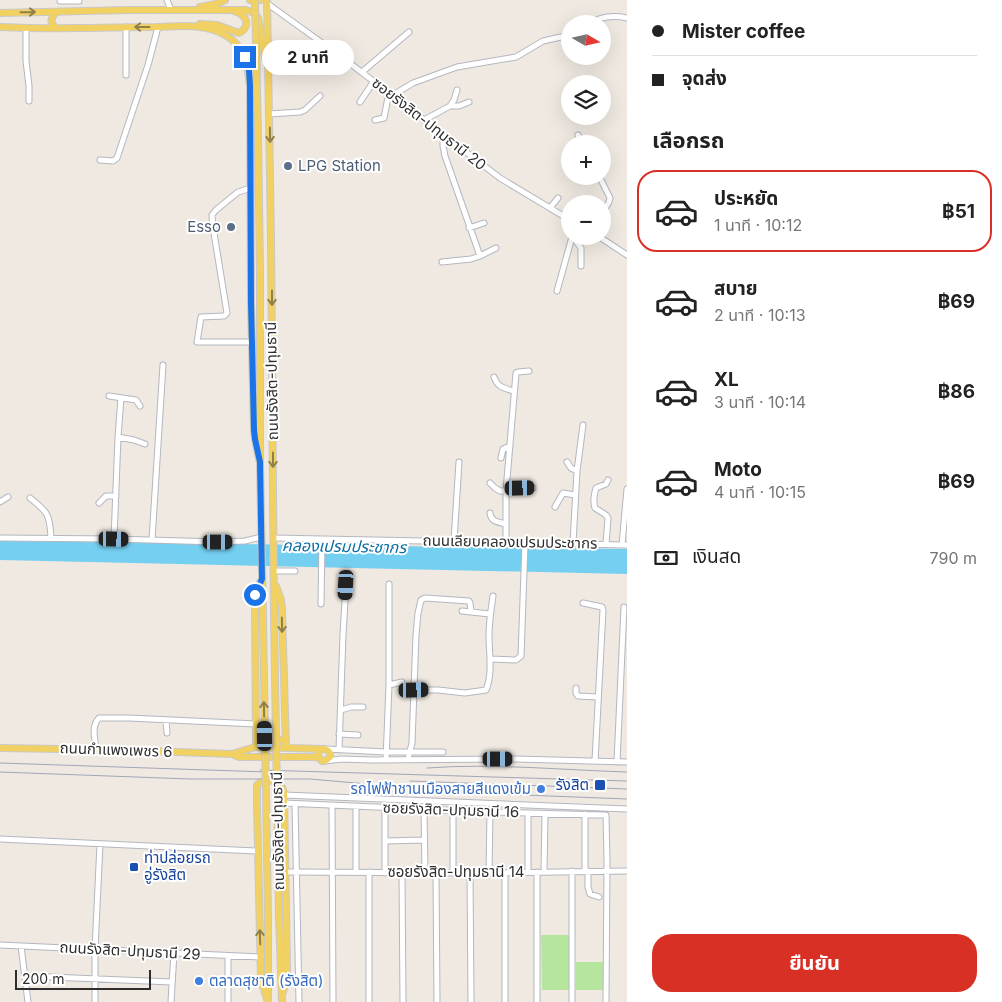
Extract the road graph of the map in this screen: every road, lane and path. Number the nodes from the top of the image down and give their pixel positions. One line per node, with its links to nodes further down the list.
1 (60, 0): 7 (street); 13 (street)
2 (167, 0): 9 (street)
3 (225, 0): 10 (main road)
4 (250, 0): 6 (main road)
5 (255, 0): 69 (main road, ถนนรังสิต-ปทุมธานี, bridge)
6 (260, 0)
7 (80, 1): 12 (street)
8 (267, 2): 25 (street, ซอยรังสิต-ปทุมธานี 20); 28 (main road, ถนนรังสิต-ปทุมธานี)
9 (171, 10): 10 (main road); 12 (main road)
10 (187, 10): 11 (main road)
11 (218, 10): 17 (main road); 28 (main road)
12 (79, 11): 13 (main road)
13 (57, 12): 14 (main road, one-way to 13); 22 (main road)
14 (0, 13)
15 (611, 16): 16 (street)
16 (627, 18)
17 (175, 25): 18 (main road); 41 (main road)
18 (158, 26): 19 (main road, one-way to 19); 40 (street)
19 (126, 27): 22 (main road); 26 (street)
20 (0, 28): 21 (main road)
21 (26, 28): 22 (main road); 32 (street)
22 (56, 28)
23 (409, 32): 25 (street)
24 (561, 37): 30 (street)
25 (362, 72): 27 (street, ซอยรังสิต-ปทุมธานี 20)
26 (126, 75)
27 (374, 81): 30 (street, ซอยรังสิต-ปทุมธานี 20); 33 (street)
28 (269, 87): 36 (main road, ถนนรังสิต-ปทุมธานี)
29 (456, 90): 35 (street)
30 (391, 94): 37 (street); 38 (street, ซอยรังสิต-ปทุมธานี 20)
31 (320, 96): 36 (street)
32 (29, 101)
33 (360, 102)
34 (469, 102): 35 (street)
35 (450, 106): 38 (street)
36 (270, 114): 92 (main road, ถนนรังสิต-ปทุมธานี, one-way to 92)
37 (375, 120)
38 (424, 120): 39 (street, ซอยรังสิต-ปทุมธานี 20)
39 (443, 134): 43 (street, ซอยรังสิต-ปทุมธานี 20); 46 (street)
40 (100, 160)
41 (251, 188): 56 (main road); 56 (street)
42 (558, 198): 43 (street)
43 (550, 208): 44 (street, ซอยรังสิต-ปทุมธานี 20)
44 (561, 215)
45 (484, 223): 46 (street)
46 (469, 228): 52 (street)
47 (570, 245): 55 (street)
48 (579, 245): 54 (street)
49 (611, 245): 51 (street)
50 (496, 248): 52 (street)
51 (627, 255)
52 (480, 256): 53 (street)
53 (442, 262)
54 (581, 266)
55 (557, 291)
56 (252, 342): 69 (main road)
57 (163, 365): 90 (street)
58 (529, 371): 60 (street)
59 (494, 377): 60 (street)
60 (514, 391): 67 (street)
61 (109, 396): 62 (street)
62 (121, 398): 63 (street); 65 (street)
63 (140, 406)
64 (583, 425): 72 (street)
65 (118, 437): 66 (street); 79 (street)
66 (145, 444)
67 (510, 446): 68 (street); 77 (street)
68 (501, 458)
69 (260, 462): 91 (main road, ถนนรังสิต-ปทุมธานี)
70 (459, 462): 94 (street)
71 (568, 462): 72 (street)
72 (577, 471): 78 (street)
73 (608, 480): 98 (street)
74 (490, 483): 77 (street)
75 (533, 488): 77 (street)
76 (627, 489): 99 (street)
77 (506, 491): 86 (street)
78 (575, 495): 84 (street); 96 (street)
79 (116, 496): 83 (street); 89 (street)
80 (8, 498): 82 (street)
81 (30, 498): 88 (street)
82 (0, 502)
83 (99, 503)
84 (555, 507)
85 (490, 513): 86 (street)
86 (506, 524): 95 (street)
87 (0, 538): 88 (street)
88 (51, 538): 89 (street)
89 (114, 539): 90 (street)
90 (152, 540): 91 (street)
91 (261, 540): 102 (main road, ถนนรังสิต-ปทุมธานี)
92 (274, 540): 93 (street, ถนนเลียบคลองเปรมประชากร); 101 (main road, ถนนรังสิต-ปทุมธานี)
93 (322, 540): 94 (street, ถนนเลียบคลองเปรมประชากร); 107 (street)
94 (454, 541): 95 (street, ถนนเลียบคลองเปรมประชากร)
95 (506, 542): 97 (street, ถนนเลียบคลองเปรมประชากร)
96 (573, 543): 97 (street, ถนนเลียบคลองเปรมประชากร); 98 (street, ถนนเลียบคลองเปรมประชากร)
97 (525, 544): 112 (street)
98 (606, 544): 99 (street, ถนนเลียบคลองเปรมประชากร)
99 (624, 545)
100 (295, 571): 101 (street)
101 (274, 572): 126 (main road, one-way to 126); 193 (main road, ถนนรังสิต-ปทุมธานี, bridge)
102 (262, 579): 121 (main road); 198 (main road, ถนนรังสิต-ปทุมธานี, one-way to 102, bridge)
103 (389, 584): 114 (street)
104 (346, 585): 119 (street)
105 (493, 596): 111 (street)
106 (583, 603): 117 (street)
107 (321, 604)
108 (624, 607): 142 (street)
109 (462, 611): 110 (street)
110 (471, 612): 111 (street); 116 (street)
111 (490, 614): 112 (street)
112 (490, 659): 116 (street)
113 (402, 682): 114 (street)
114 (388, 685): 133 (street)
115 (576, 688): 117 (street)
116 (414, 690): 134 (street)
117 (598, 697): 141 (street)
118 (362, 706): 119 (street)
119 (341, 710): 123 (street)
120 (166, 720): 121 (street); 122 (street); 130 (street)
121 (256, 724): 125 (main road)
122 (167, 733)
123 (339, 734): 124 (street); 132 (street)
124 (358, 735)
125 (256, 740): 126 (main road); 127 (main road)
126 (285, 740): 129 (main road)
127 (255, 747): 129 (main road, ถนนกำแพงเพชร 6); 136 (main road, ถนนกำแพงเพชร 6)
128 (0, 748): 130 (main road, ถนนกำแพงเพชร 6)
129 (286, 748): 131 (main road, ถนนกำแพงเพชร 6)
130 (96, 749): 136 (main road, ถนนกำแพงเพชร 6)
131 (326, 750): 132 (street); 137 (street); 138 (main road); 138 (main road)
132 (339, 750): 133 (street)
133 (386, 752): 134 (street); 139 (street)
134 (410, 752): 135 (street); 140 (street)
135 (443, 752)
136 (232, 754): 138 (main road, ถนนกำแพงเพชร 6)
137 (341, 758): 138 (street); 139 (street)
138 (322, 760)
139 (386, 760): 140 (street)
140 (408, 760): 141 (street)
141 (595, 761): 142 (street)
142 (617, 762): 143 (street)
143 (627, 762)
144 (284, 796): 146 (main road); 150 (main road); 152 (street)
145 (295, 804): 146 (street, ซอยรังสิต-ปทุมธานี 16); 147 (street, ซอยรังสิต-ปทุมธานี 16); 167 (street)
146 (284, 806): 150 (main road); 166 (main road)
147 (332, 806): 148 (street, ซอยรังสิต-ปทุมธานี 16); 176 (street)
148 (356, 807): 149 (street, ซอยรังสิต-ปทุมธานี 16); 168 (street)
149 (385, 808): 151 (street, ซอยรังสิต-ปทุมธานี 16); 160 (street)
150 (257, 809): 162 (main road)
151 (424, 809): 153 (street, ซอยรังสิต-ปทุมธานี 16); 159 (street)
152 (627, 809)
153 (453, 810): 154 (street, ซอยรังสิต-ปทุมธานี 16); 170 (street)
154 (490, 812): 155 (street, ซอยรังสิต-ปทุมธานี 16); 181 (street)
155 (528, 813): 156 (street, ซอยรังสิต-ปทุมธานี 16); 172 (street)
156 (545, 814): 157 (street, ซอยรังสิต-ปทุมธานี 16); 174 (street)
157 (585, 814): 163 (street); 164 (street, ซอยรังสิต-ปทุมธานี 16)
158 (0, 839): 161 (street)
159 (424, 840): 160 (street); 179 (street)
160 (386, 841): 177 (street)
161 (100, 844): 162 (street); 186 (street)
162 (258, 850): 189 (main road, one-way to 162)
163 (586, 871): 164 (street, ซอยรังสิต-ปทุมธานี 14); 175 (street, ซอยรังสิต-ปทุมธานี 14); 183 (street)
164 (607, 871): 165 (street, ซอยรังสิต-ปทุมธานี 14); 208 (street)
165 (627, 871)
166 (285, 872): 167 (street, ซอยรังสิต-ปทุมธานี 14); 193 (main road)
167 (296, 872): 176 (street, ซอยรังสิต-ปทุมธานี 14); 199 (street)
168 (356, 872): 169 (street, ซอยรังสิต-ปทุมธานี 14); 176 (street, ซอยรังสิต-ปทุมธานี 14)
169 (369, 872): 177 (street, ซอยรังสิต-ปทุมธานี 14); 201 (street)
170 (453, 872): 171 (street, ซอยรังสิต-ปทุมธานี 14); 180 (street, ซอยรังสิต-ปทุมธานี 14)
171 (470, 872): 181 (street, ซอยรังสิต-ปทุมธานี 14); 204 (street)
172 (528, 872): 173 (street, ซอยรังสิต-ปทุมธานี 14); 182 (street, ซอยรังสิต-ปทุมธานี 14)
173 (537, 872): 174 (street, ซอยรังสิต-ปทุมธานี 14); 206 (street)
174 (544, 872): 175 (street, ซอยรังสิต-ปทุมธานี 14)
175 (572, 872): 207 (street)
176 (332, 873): 200 (street)
177 (385, 873): 178 (street, ซอยรังสิต-ปทุมธานี 14)
178 (402, 873): 179 (street, ซอยรังสิต-ปทุมธานี 14); 202 (street)
179 (425, 873): 180 (street, ซอยรังสิต-ปทุมธานี 14)
180 (436, 873): 203 (street)
181 (489, 873): 182 (street, ซอยรังสิต-ปทุมธานี 14)
182 (505, 873): 205 (street)
183 (599, 897)
184 (0, 946): 185 (street, ถนนรังสิต-ปทุมธานี 29)
185 (21, 946): 186 (street, ถนนรังสิต-ปทุมธานี 29); 190 (street)
186 (94, 949): 187 (street, ถนนรังสิต-ปทุมธานี 29); 191 (street)
187 (174, 953): 188 (street, ถนนรังสิต-ปทุมธานี 29); 192 (street)
188 (228, 956): 189 (street, ถนนรังสิต-ปทุมธานี 29); 197 (street)
189 (260, 958): 198 (main road)
190 (25, 976): 191 (street); 194 (street)
191 (94, 979): 192 (street); 195 (street)
192 (172, 982): 196 (street)
193 (282, 998)
194 (28, 1002)
195 (96, 1002)
196 (171, 1002)
197 (228, 1002)
198 (268, 1002)
199 (299, 1002)
200 (333, 1002)
201 (369, 1002)
202 (403, 1002)
203 (438, 1002)
204 (471, 1002)
205 (505, 1002)
206 (537, 1002)
207 (572, 1002)
208 (606, 1002)

